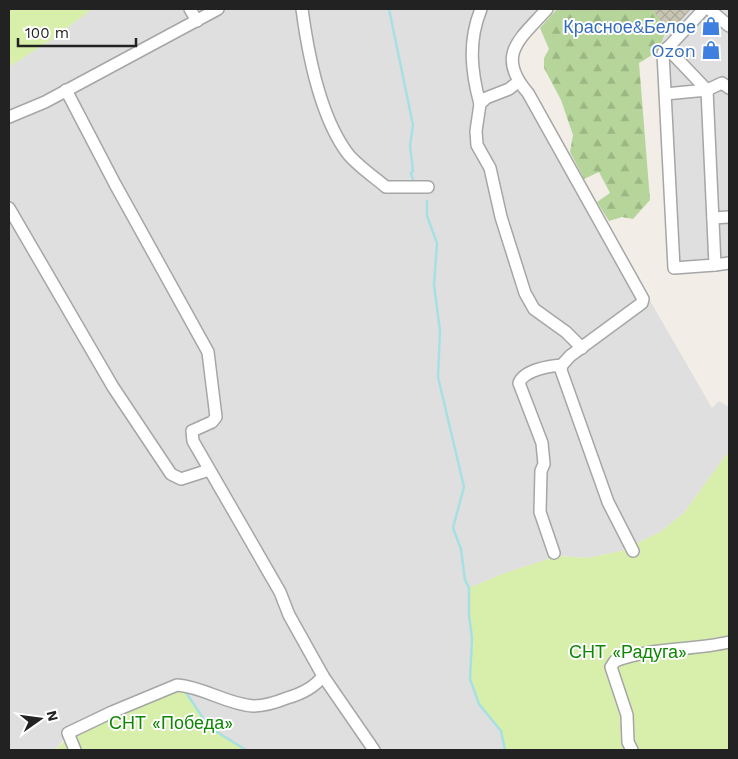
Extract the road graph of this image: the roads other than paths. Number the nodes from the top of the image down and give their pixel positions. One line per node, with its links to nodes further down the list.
1 (190, 9): 8 (lane)
2 (218, 9): 8 (lane)
3 (302, 9): 18 (lane)
4 (481, 9): 16 (lane)
5 (547, 9): 11 (lane)
6 (704, 9): 10 (lane)
7 (709, 9): 9 (lane)
8 (196, 21): 13 (lane)
9 (729, 26)
10 (668, 48): 14 (lane); 15 (lane)
11 (518, 82): 16 (lane); 24 (lane)
12 (729, 88): 14 (lane)
13 (66, 90): 17 (lane); 26 (lane)
14 (707, 90): 15 (lane); 21 (lane)
15 (665, 94): 23 (lane)
16 (480, 104): 24 (lane)
17 (9, 117)
18 (428, 187)
19 (9, 208): 26 (lane)
20 (729, 217): 21 (lane)
21 (713, 218): 23 (lane)
22 (729, 263): 23 (lane)
23 (715, 265)
24 (582, 348): 25 (lane)
25 (562, 365): 27 (lane); 28 (lane)
26 (209, 470): 30 (lane)
27 (633, 552)
28 (554, 553)
29 (729, 642): 33 (lane)
30 (323, 676): 31 (lane); 32 (lane)
31 (75, 750)
32 (374, 750)
33 (632, 750)

